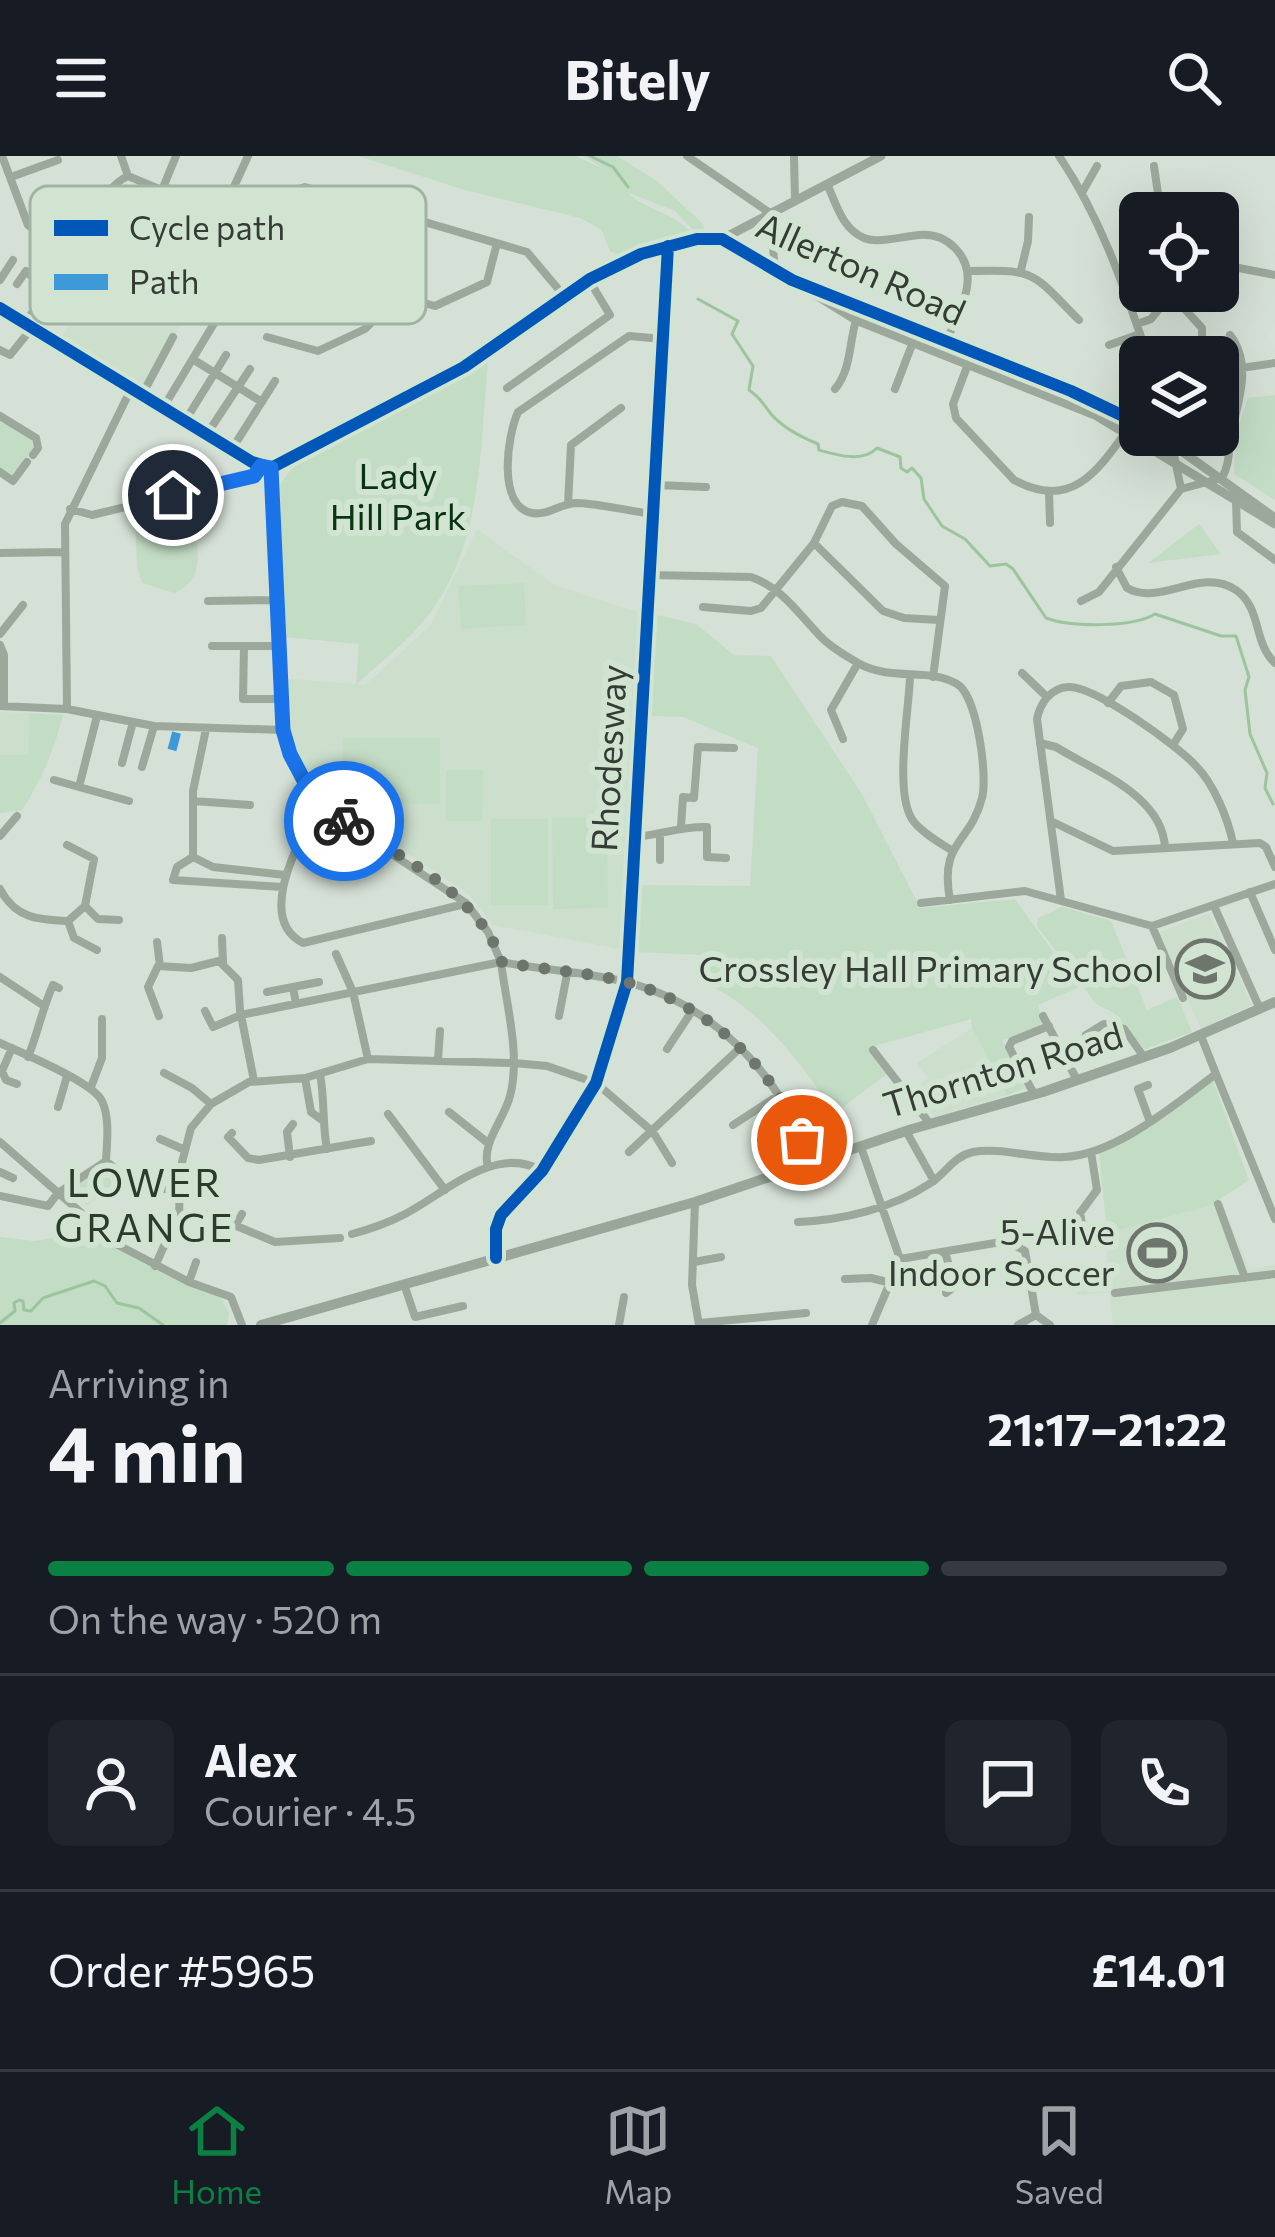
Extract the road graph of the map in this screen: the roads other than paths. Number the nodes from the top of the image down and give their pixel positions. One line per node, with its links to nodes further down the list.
1 (2, 156): 14 (street)
2 (121, 156): 13 (street)
3 (176, 156): 18 (street)
4 (248, 156): 19 (street)
5 (687, 156): 23 (street)
6 (794, 156): 22 (street)
7 (881, 156): 9 (street)
8 (1059, 156): 21 (street)
9 (869, 159): 15 (street)
10 (58, 160): 14 (street)
11 (1097, 166): 21 (street)
12 (1154, 166): 20 (street)
13 (128, 176): 16 (street); 17 (street)
14 (11, 177): 26 (street)
15 (827, 184): 22 (street); 34 (street)
16 (112, 186)
17 (153, 186)
18 (165, 186)
19 (234, 186)
20 (1158, 192)
21 (1083, 193): 50 (street)
22 (795, 200): 23 (street)
23 (771, 213): 27 (street); 31 (street)
24 (1029, 217): 33 (street)
25 (426, 222): 28 (street)
26 (30, 228)
27 (722, 239): 29 (street, Allerton Road); 31 (street, Allerton Road)
28 (497, 243): 41 (street); 42 (street)
29 (668, 246): 38 (street, Allerton Road); 55 (street, Rhodesway)
30 (14, 260): 37 (street)
31 (771, 268): 39 (street, Allerton Road)
32 (1239, 268): 36 (street)
33 (1021, 270): 34 (street); 46 (street)
34 (969, 271): 56 (street)
35 (30, 275): 40 (street)
36 (1275, 275)
37 (0, 280)
38 (589, 280): 41 (street, Allerton Road); 70 (street)
39 (792, 280): 45 (street, Allerton Road); 56 (street, Allerton Road)
40 (17, 284)
41 (565, 297): 88 (street, Allerton Road)
42 (426, 304)
43 (0, 308): 49 (street)
44 (1157, 312): 50 (street)
45 (856, 320): 57 (street, Allerton Road); 71 (street)
46 (1079, 320)
47 (215, 324): 62 (street)
48 (370, 324): 54 (street)
49 (29, 326): 59 (street); 73 (street)
50 (1138, 329): 52 (street); 58 (street)
51 (1230, 334): 65 (street)
52 (1140, 336)
53 (173, 338): 73 (street)
54 (267, 338)
55 (663, 339): 92 (street, Rhodesway); 97 (street)
56 (946, 341): 60 (street); 77 (street, Allerton Road)
57 (913, 342): 60 (street, Allerton Road); 72 (street)
58 (1109, 345)
59 (0, 350)
60 (941, 353): 64 (street, Allerton Road)
61 (226, 355): 67 (street)
62 (194, 360): 67 (street); 75 (street)
63 (1275, 363): 65 (street)
64 (968, 364): 80 (street, Allerton Road); 95 (street)
65 (1240, 368): 90 (street)
66 (250, 369): 69 (street)
67 (215, 373): 69 (street); 79 (street)
68 (275, 381): 74 (street)
69 (238, 387): 74 (street); 81 (street)
70 (507, 388)
71 (836, 389)
72 (895, 389)
73 (136, 392): 75 (street); 98 (street)
74 (262, 402): 83 (street)
75 (163, 408): 79 (street)
76 (621, 408): 97 (street)
77 (1119, 412)
78 (0, 416): 89 (street)
79 (185, 421): 81 (street)
80 (1119, 428)
81 (207, 434): 83 (street)
82 (1119, 440): 95 (street)
83 (232, 449): 88 (street)
84 (1166, 456): 87 (street, Allerton Road)
85 (1172, 456): 87 (street)
86 (1192, 456): 90 (street, Allerton Road)
87 (1174, 461): 91 (street, Allerton Road); 94 (street)
88 (266, 467): 98 (street); 109 (street)
89 (0, 472)
90 (1222, 478): 91 (street); 100 (street, Allerton Road)
91 (1209, 483): 94 (street); 96 (street, Allerton Road)
92 (655, 485): 93 (street); 99 (street, Rhodesway)
93 (706, 487)
94 (1181, 489): 106 (street)
95 (1049, 491): 101 (street)
96 (1236, 501): 100 (street, Allerton Road); 105 (street)
97 (568, 504): 99 (street)
98 (70, 509): 103 (street)
99 (653, 514): 107 (street, Rhodesway)
100 (1275, 521)
101 (1050, 523)
102 (814, 543): 108 (street); 114 (street); 114 (street)
103 (65, 552): 104 (street); 129 (street)
104 (0, 553)
105 (1275, 560)
106 (1116, 567): 110 (street); 121 (street)
107 (650, 575): 108 (street); 152 (street, Rhodesway)
108 (778, 590): 113 (street); 120 (street)
109 (278, 600): 111 (street); 119 (street)
110 (1081, 601)
111 (208, 602)
112 (23, 604): 115 (street)
113 (703, 607)
114 (940, 620): 124 (street)
115 (0, 634)
116 (0, 645): 128 (street)
117 (212, 646): 118 (street)
118 (244, 646): 119 (street); 126 (street)
119 (278, 646): 126 (street)
120 (858, 663): 123 (street); 135 (street)
121 (1275, 663)
122 (1022, 674): 125 (street)
123 (910, 677): 124 (street); 156 (street)
124 (933, 677): 156 (street)
125 (1047, 697): 127 (street); 136 (street)
126 (281, 699): 134 (street)
127 (1108, 704): 137 (street); 137 (street)
128 (2, 706): 129 (street)
129 (67, 709): 130 (street)
130 (98, 716): 131 (street); 142 (street)
131 (133, 722): 132 (street); 139 (street)
132 (154, 726): 133 (street); 140 (street)
133 (206, 729): 134 (street); 144 (street)
134 (283, 730): 146 (street)
135 (843, 739)
136 (1040, 743): 148 (street); 155 (street)
137 (1172, 745): 153 (street)
138 (734, 748): 149 (street)
139 (122, 763)
140 (142, 766)
141 (54, 780): 142 (street)
142 (79, 788): 143 (street)
143 (129, 801)
144 (193, 801): 145 (street); 157 (street)
145 (250, 805)
146 (317, 805): 161 (street); 168 (street)
147 (17, 816): 151 (street)
148 (1054, 822): 155 (street); 167 (street)
149 (681, 826): 150 (street); 158 (street)
150 (660, 835): 152 (street); 159 (street)
151 (0, 836)
152 (635, 837): 186 (street, Rhodesway)
153 (1233, 843): 155 (street); 160 (street)
154 (67, 845): 170 (street)
155 (1165, 848)
156 (953, 851): 166 (street)
157 (193, 857): 161 (street); 163 (street)
158 (726, 858)
159 (660, 860)
160 (1275, 867)
161 (285, 875): 163 (street)
162 (1275, 884): 165 (street)
163 (283, 887): 168 (street)
164 (0, 890): 173 (street)
165 (1250, 892): 171 (street); 178 (street)
166 (950, 900): 167 (street); 169 (street)
167 (1061, 900): 174 (street)
168 (466, 903): 180 (street)
169 (922, 903)
170 (85, 906): 172 (street); 173 (street)
171 (1214, 906): 174 (street); 195 (street)
172 (119, 920)
173 (68, 922): 177 (street)
174 (1152, 926): 191 (street)
175 (221, 938): 181 (street)
176 (157, 941): 182 (street)
177 (97, 950)
178 (1275, 950)
179 (336, 954): 190 (street)
180 (502, 962): 183 (street); 190 (street); 214 (street)
181 (223, 963): 182 (street); 198 (street)
182 (160, 966): 199 (street)
183 (567, 974): 186 (street); 200 (street)
184 (0, 977): 194 (street)
185 (319, 982): 187 (street)
186 (626, 982): 197 (street); 223 (street, Rhodesway)
187 (293, 987): 189 (street); 193 (street)
188 (59, 988): 194 (street)
189 (267, 992)
190 (353, 992): 193 (street); 212 (street)
191 (1183, 998)
192 (1275, 1002): 195 (main road, Thornton Road)
193 (296, 1004): 198 (street)
194 (44, 1006): 210 (street)
195 (1260, 1009): 204 (main road, Thornton Road)
196 (205, 1011): 198 (street)
197 (692, 1011): 206 (street); 208 (street)
198 (241, 1015): 222 (street)
199 (159, 1016)
200 (560, 1016)
201 (102, 1019): 226 (street)
202 (440, 1031): 213 (street)
203 (1086, 1034): 211 (street)
204 (1201, 1036): 211 (main road, Thornton Road); 218 (street)
205 (0, 1042): 207 (street)
206 (741, 1047): 228 (street); 239 (street)
207 (11, 1048): 210 (street); 215 (street)
208 (667, 1048)
209 (873, 1050): 236 (street)
210 (28, 1057): 219 (street)
211 (1144, 1057): 221 (main road, Thornton Road)
212 (368, 1059): 213 (street); 217 (street)
213 (438, 1060): 214 (street)
214 (514, 1063): 223 (street); 244 (street)
215 (1, 1071): 224 (street)
216 (164, 1073): 229 (street)
217 (320, 1074): 220 (street); 233 (street)
218 (1216, 1074): 234 (street); 269 (street)
219 (67, 1076): 226 (street); 230 (street)
220 (304, 1078): 222 (street); 233 (street)
221 (1077, 1080): 227 (main road, Thornton Road); 227 (street)
222 (254, 1082): 229 (street)
223 (596, 1083): 239 (street); 255 (street, Rhodesway)
224 (17, 1084)
225 (1148, 1085): 234 (street)
226 (91, 1087): 252 (street)
227 (1034, 1094): 236 (main road, Thornton Road)
228 (779, 1095): 237 (street); 246 (street)
229 (211, 1104): 248 (street)
230 (58, 1107)
231 (449, 1112): 244 (street)
232 (388, 1114): 261 (street)
233 (322, 1120): 247 (street)
234 (1150, 1122): 250 (street)
235 (293, 1124): 251 (street)
236 (930, 1124): 238 (main road, Thornton Road)
237 (733, 1125)
238 (906, 1131): 245 (main road, Thornton Road); 258 (street)
239 (653, 1132): 249 (street); 253 (street)
240 (232, 1133): 251 (street)
241 (160, 1139): 248 (street)
242 (370, 1141): 247 (street)
243 (0, 1142): 262 (street)
244 (488, 1143): 254 (street)
245 (861, 1146): 264 (main road, Thornton Road); 266 (street)
246 (806, 1148)
247 (327, 1149): 251 (street)
248 (185, 1150): 260 (street)
249 (629, 1152)
250 (1091, 1152): 258 (street); 275 (street)
251 (290, 1157)
252 (106, 1161): 260 (street); 262 (street)
253 (672, 1163)
254 (488, 1167): 255 (street); 261 (street)
255 (542, 1171): 273 (street, Rhodesway)
256 (0, 1172): 257 (street)
257 (13, 1178)
258 (934, 1181): 266 (street)
259 (193, 1183): 260 (street)
260 (180, 1186): 267 (street)
261 (445, 1190): 272 (street)
262 (58, 1193): 263 (street); 283 (street)
263 (0, 1196)
264 (695, 1202): 277 (main road, Thornton Road); 282 (street)
265 (1218, 1204): 285 (street)
266 (881, 1207): 270 (street); 280 (street)
267 (179, 1213): 271 (street); 283 (street)
268 (242, 1214): 271 (street)
269 (1275, 1219)
270 (798, 1222)
271 (235, 1226): 274 (street)
272 (352, 1234)
273 (498, 1237): 277 (street); 279 (street, Rhodesway)
274 (340, 1238)
275 (1086, 1244)
276 (945, 1252): 280 (street); 290 (street); 295 (street)
277 (512, 1254): 279 (main road, Thornton Road)
278 (721, 1257): 282 (street)
279 (496, 1258): 289 (main road, Thornton Road)
280 (900, 1259): 288 (street)
281 (196, 1262): 287 (street)
282 (694, 1262): 296 (street)
283 (155, 1266): 287 (street)
284 (1275, 1274): 285 (street)
285 (1245, 1278): 291 (street)
286 (844, 1279): 288 (street)
287 (189, 1282): 297 (street)
288 (891, 1283): 300 (street)
289 (404, 1284): 293 (street); 298 (main road, Thornton Road)
290 (946, 1293)
291 (1115, 1293)
292 (624, 1298): 299 (street)
293 (463, 1306)
294 (806, 1312): 296 (street)
295 (1036, 1315): 301 (street); 302 (street)
296 (699, 1324)
297 (242, 1325)
298 (261, 1325)
299 (620, 1325)
300 (872, 1325)
301 (1018, 1325)
302 (1050, 1325)

